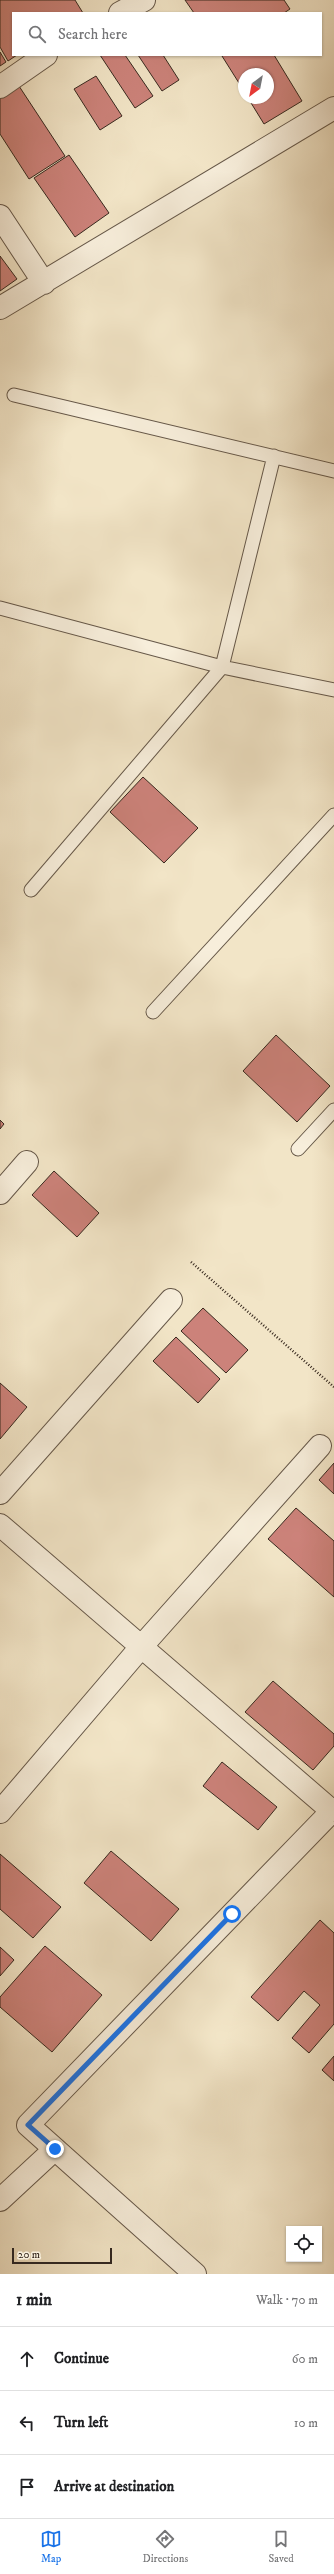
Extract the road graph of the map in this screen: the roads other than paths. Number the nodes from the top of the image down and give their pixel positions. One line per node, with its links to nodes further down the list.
1 (144, 0): 2 (street)
2 (122, 12)
3 (45, 56): 4 (street)
4 (0, 87)
5 (334, 108): 7 (street)
6 (0, 216): 7 (street)
7 (44, 282): 8 (street)
8 (0, 308)
9 (14, 395): 10 (lane)
10 (274, 456): 11 (lane); 13 (lane)
11 (334, 471)
12 (0, 608): 13 (lane)
13 (222, 667): 14 (lane); 16 (lane)
14 (334, 690)
15 (334, 815): 17 (lane)
16 (31, 890)
17 (154, 1012)
18 (334, 1110): 19 (lane)
19 (298, 1149)
20 (27, 1162): 21 (street)
21 (0, 1193)
22 (171, 1300): 24 (street)
23 (320, 1446): 26 (street)
24 (0, 1493)
25 (0, 1525): 26 (street)
26 (141, 1647): 27 (street); 28 (street)
27 (333, 1810): 29 (street)
28 (0, 1812)
29 (55, 2149): 30 (street); 31 (street)
30 (0, 2200)
31 (194, 2274)

